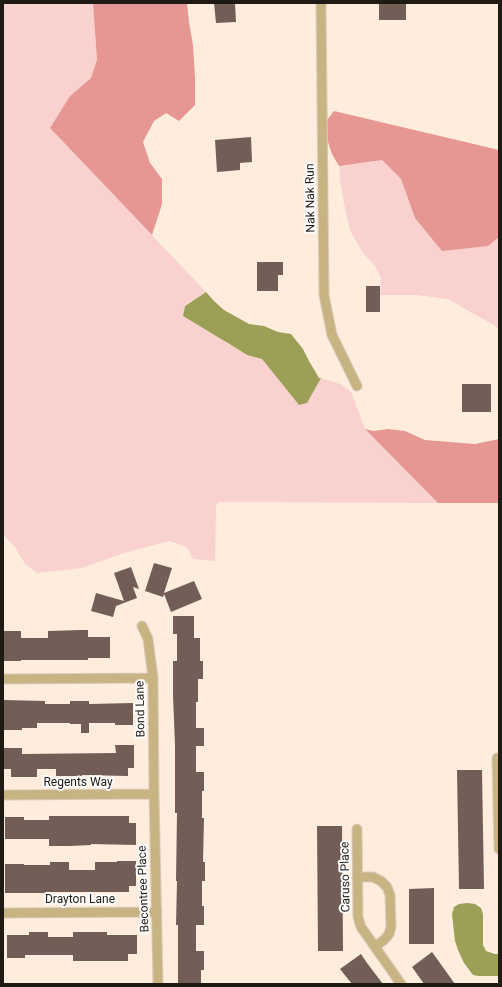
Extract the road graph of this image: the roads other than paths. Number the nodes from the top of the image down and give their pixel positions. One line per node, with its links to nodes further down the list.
1 (321, 3): 2 (street, Nak Nak Run)
2 (357, 386)
3 (142, 626): 4 (street, Bond Lane)
4 (153, 678): 5 (street); 8 (street, Bond Lane)
5 (3, 679)
6 (497, 758): 7 (street)
7 (498, 793): 11 (street)
8 (154, 794): 9 (street, Regents Way); 14 (street, Becontree Place)
9 (3, 795)
10 (357, 829): 12 (street, Caruso Place)
11 (499, 849)
12 (357, 877): 15 (street, Caruso Place); 15 (street)
13 (3, 912): 14 (street, Drayton Lane)
14 (157, 912): 16 (street, Becontree Place)
15 (375, 947): 17 (street, Caruso Place)
16 (158, 984)
17 (401, 984)

